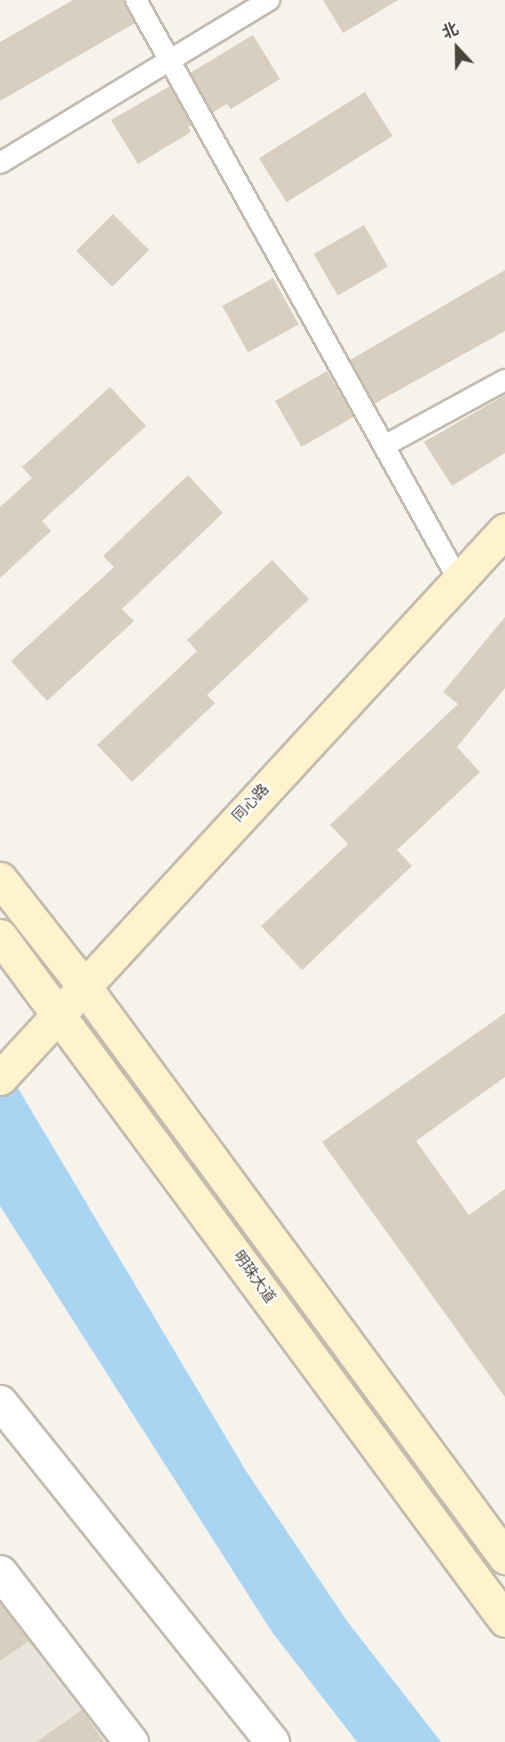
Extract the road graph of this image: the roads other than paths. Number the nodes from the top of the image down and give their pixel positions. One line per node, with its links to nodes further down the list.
1 (136, 0): 3 (lane)
2 (269, 0): 3 (lane)
3 (170, 59): 4 (lane); 6 (lane)
4 (0, 163)
5 (505, 380): 6 (lane)
6 (384, 446): 8 (lane)
7 (505, 530): 8 (main road, 同心路)
8 (458, 579): 11 (main road, 同心路)
9 (0, 879): 11 (main road)
10 (0, 936): 12 (main road, 明珠大道)
11 (83, 985): 12 (main road, 同心路); 15 (main road)
12 (59, 1011): 13 (main road, 同心路); 17 (main road, 明珠大道)
13 (10, 1067)
14 (0, 1402): 19 (street)
15 (505, 1557)
16 (0, 1572): 18 (street)
17 (505, 1620)
18 (131, 1742)
19 (272, 1742)

